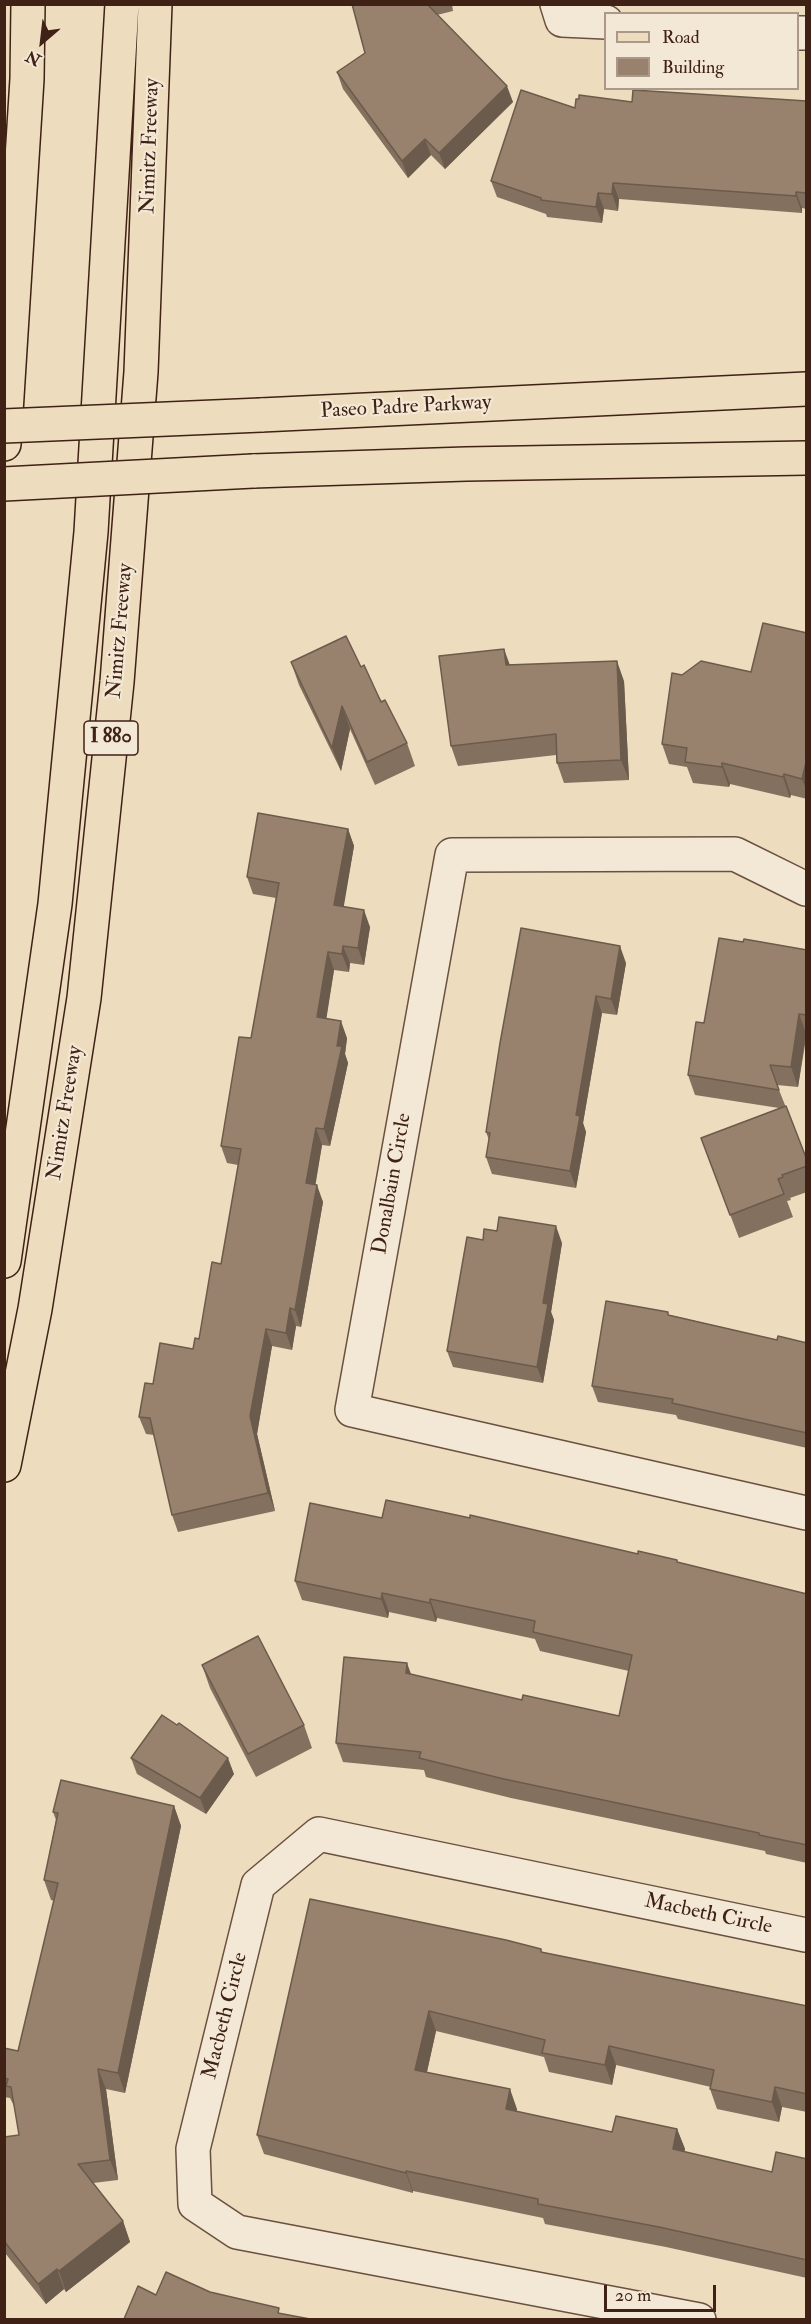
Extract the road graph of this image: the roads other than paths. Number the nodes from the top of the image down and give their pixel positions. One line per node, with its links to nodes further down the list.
1 (28, 4): 8 (main road)
2 (122, 4): 12 (main road, I 880)
3 (155, 4): 13 (main road, Nimitz Freeway / I 880)
4 (560, 12): 5 (street)
5 (604, 22)
6 (807, 389): 7 (main road, Paseo Padre Parkway, bridge)
7 (4, 426)
8 (4, 444)
9 (807, 458): 10 (main road, bridge)
10 (4, 484)
11 (807, 889): 14 (street, Donalbain Circle)
12 (4, 1261)
13 (4, 1465)
14 (807, 1513)
15 (807, 1935): 16 (street, Macbeth Circle)
16 (699, 2319)

